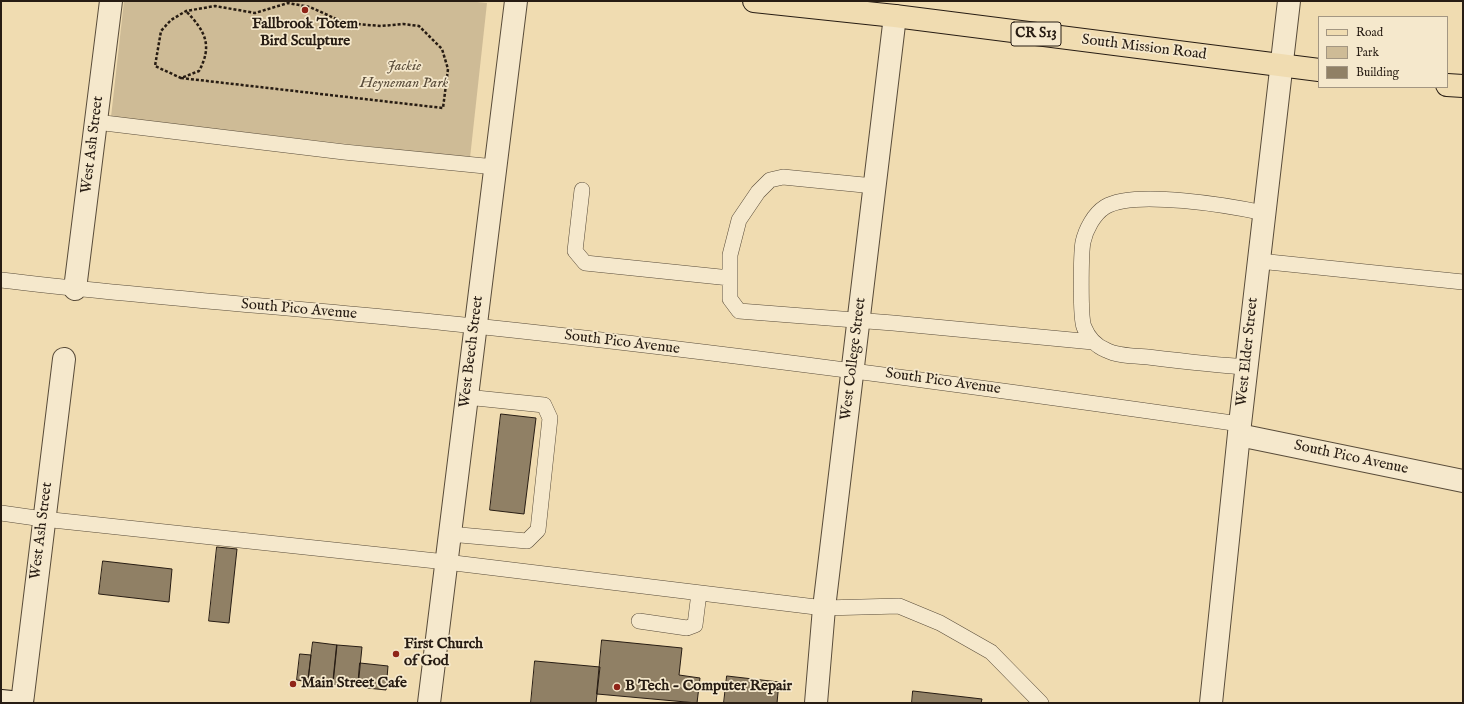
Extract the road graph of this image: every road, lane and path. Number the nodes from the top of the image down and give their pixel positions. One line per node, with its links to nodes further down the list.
1 (110, 1): 12 (street, West Ash Street)
2 (516, 1): 13 (street, West Beech Street)
3 (754, 1): 6 (main road, South Mission Road / CR S13)
4 (1289, 1): 7 (street, West Elder Street)
5 (186, 11): 9 (path); 9 (path); 9 (path)
6 (894, 16): 7 (main road, South Mission Road / CR S13); 14 (street, West College Street)
7 (1282, 66): 8 (main road, South Mission Road / CR S13); 16 (street, West Elder Street)
8 (1318, 70)
9 (181, 78)
10 (1448, 84): 11 (main road)
11 (1463, 86)
12 (96, 122): 13 (lane); 21 (street, West Ash Street)
13 (495, 167): 23 (street, West Beech Street)
14 (874, 186): 18 (lane); 22 (street, West College Street)
15 (582, 190): 18 (lane)
16 (1264, 213): 17 (street, West Elder Street); 24 (lane)
17 (1259, 261): 20 (lane); 26 (street, West Elder Street)
18 (730, 278): 22 (lane)
19 (1, 280): 21 (lane, South Pico Avenue)
20 (1463, 282)
21 (75, 289): 23 (lane, South Pico Avenue)
22 (859, 321): 24 (lane); 27 (street, West College Street)
23 (475, 326): 27 (lane, South Pico Avenue); 28 (street, West Beech Street)
24 (1093, 342): 26 (lane)
25 (64, 359): 32 (street, West Ash Street)
26 (1247, 367): 29 (street, West Elder Street)
27 (852, 369): 29 (lane, South Pico Avenue); 36 (street, West College Street)
28 (466, 397): 33 (street, West Beech Street); 33 (lane)
29 (1240, 429): 30 (street, South Pico Avenue); 43 (street, West Elder Street)
30 (1463, 481)
31 (1, 513): 32 (lane)
32 (43, 519): 34 (lane); 39 (street, West Ash Street)
33 (449, 534): 34 (street, West Beech Street)
34 (446, 562): 35 (lane); 40 (street, West Beech Street)
35 (699, 593): 36 (lane); 37 (lane)
36 (824, 608): 41 (street, West College Street); 42 (lane)
37 (639, 621)
38 (1, 701): 39 (street)
39 (22, 703)
40 (429, 703)
41 (816, 703)
42 (1041, 703)
43 (1211, 703)

